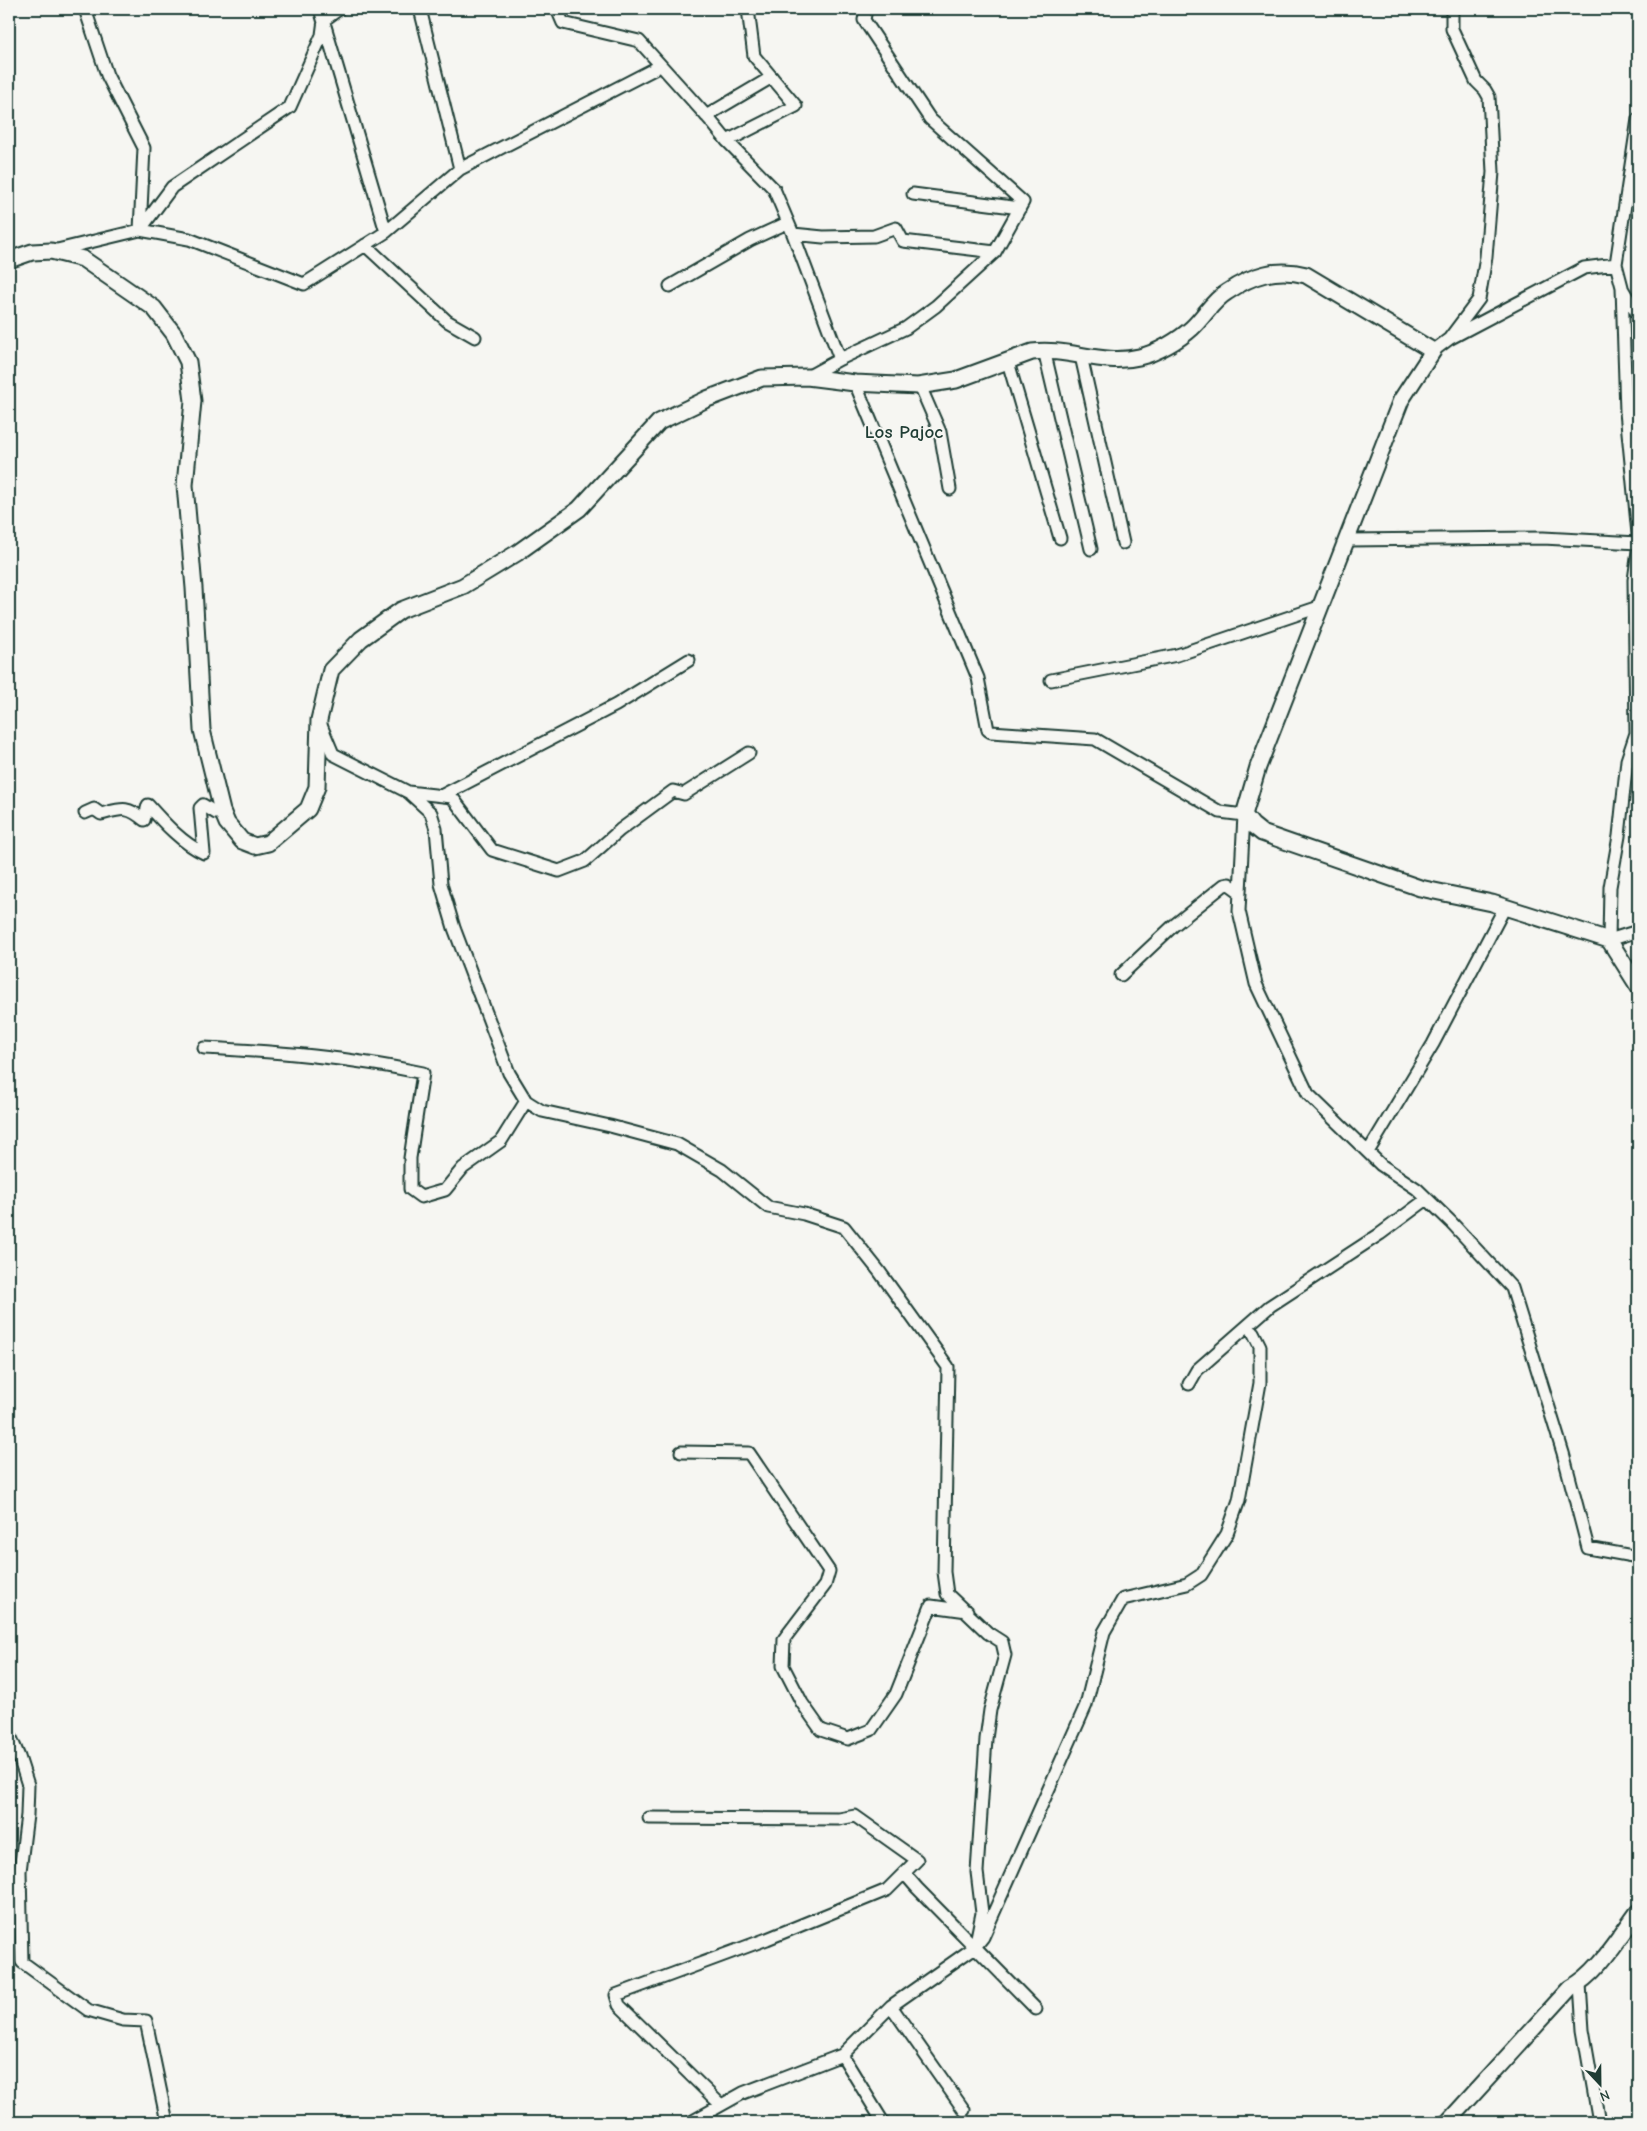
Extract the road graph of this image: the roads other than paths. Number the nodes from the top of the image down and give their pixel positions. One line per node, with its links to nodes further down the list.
1 (85, 9): 18 (street)
2 (339, 9): 8 (street)
3 (420, 9): 14 (street)
4 (557, 9): 9 (street)
5 (748, 9): 10 (street)
6 (866, 9): 16 (street)
7 (1452, 9): 30 (street)
8 (322, 14): 18 (street); 19 (street)
9 (660, 66): 11 (street); 14 (street)
10 (772, 77): 11 (street); 13 (street)
11 (706, 116): 13 (street)
12 (1638, 119): 25 (street)
13 (727, 142): 17 (street)
14 (460, 170): 19 (street)
15 (913, 194): 16 (street)
16 (1020, 208): 23 (street)
17 (787, 223): 20 (street); 26 (street)
18 (140, 230): 21 (street); 22 (street)
19 (386, 232): 21 (street)
20 (793, 234): 23 (street); 34 (street)
21 (365, 245): 29 (street)
22 (51, 251): 24 (street); 55 (street)
23 (994, 252): 34 (street)
24 (9, 260)
25 (1616, 264): 27 (street); 30 (street)
26 (670, 286)
27 (1622, 287): 28 (street); 39 (street)
28 (1638, 315)
29 (475, 337)
30 (1449, 339): 32 (street)
31 (1044, 350): 33 (street); 35 (street); 46 (street)
32 (1433, 352): 33 (street); 43 (street)
33 (1081, 356): 44 (street)
34 (840, 359): 36 (street)
35 (1008, 362): 38 (street); 42 (street)
36 (807, 377): 37 (street); 51 (street)
37 (855, 383): 38 (street); 57 (street)
38 (920, 386): 40 (street)
39 (1634, 445): 41 (street)
40 (950, 488)
41 (1638, 534)
42 (1060, 538)
43 (1348, 540): 45 (street); 48 (street)
44 (1123, 542)
45 (1638, 543)
46 (1091, 549)
47 (1638, 550): 61 (street)
48 (1322, 606): 50 (street); 57 (street)
49 (690, 660): 54 (street)
50 (1051, 680)
51 (319, 720): 53 (street); 55 (street)
52 (749, 753): 54 (street)
53 (408, 792): 54 (street); 65 (street)
54 (443, 795)
55 (222, 811): 56 (street)
56 (85, 813)
57 (1244, 815): 58 (street); 59 (street)
58 (1240, 892): 62 (street); 66 (street)
59 (1505, 907): 61 (street); 66 (street)
60 (1638, 931): 61 (street)
61 (1609, 940): 63 (street)
62 (1121, 975)
63 (1638, 986)
64 (204, 1048): 65 (street)
65 (526, 1101): 72 (street)
66 (1368, 1152): 67 (street)
67 (1427, 1199): 69 (street); 71 (street)
68 (1253, 1332): 77 (street)
69 (1189, 1384)
70 (681, 1452): 72 (street)
71 (1638, 1557)
72 (967, 1611): 77 (street)
73 (9, 1733): 84 (street)
74 (649, 1818): 75 (street)
75 (904, 1872): 77 (street); 82 (street)
76 (1638, 1912): 78 (street)
77 (975, 1948): 79 (street); 80 (street)
78 (1580, 1984): 87 (street); 88 (street)
79 (891, 2006): 81 (street); 83 (street)
80 (1036, 2009)
81 (842, 2055): 82 (street); 86 (street)
82 (721, 2106): 85 (street)
83 (964, 2110)
84 (167, 2122)
85 (691, 2122)
86 (883, 2122)
87 (1448, 2122)
88 (1599, 2122)

